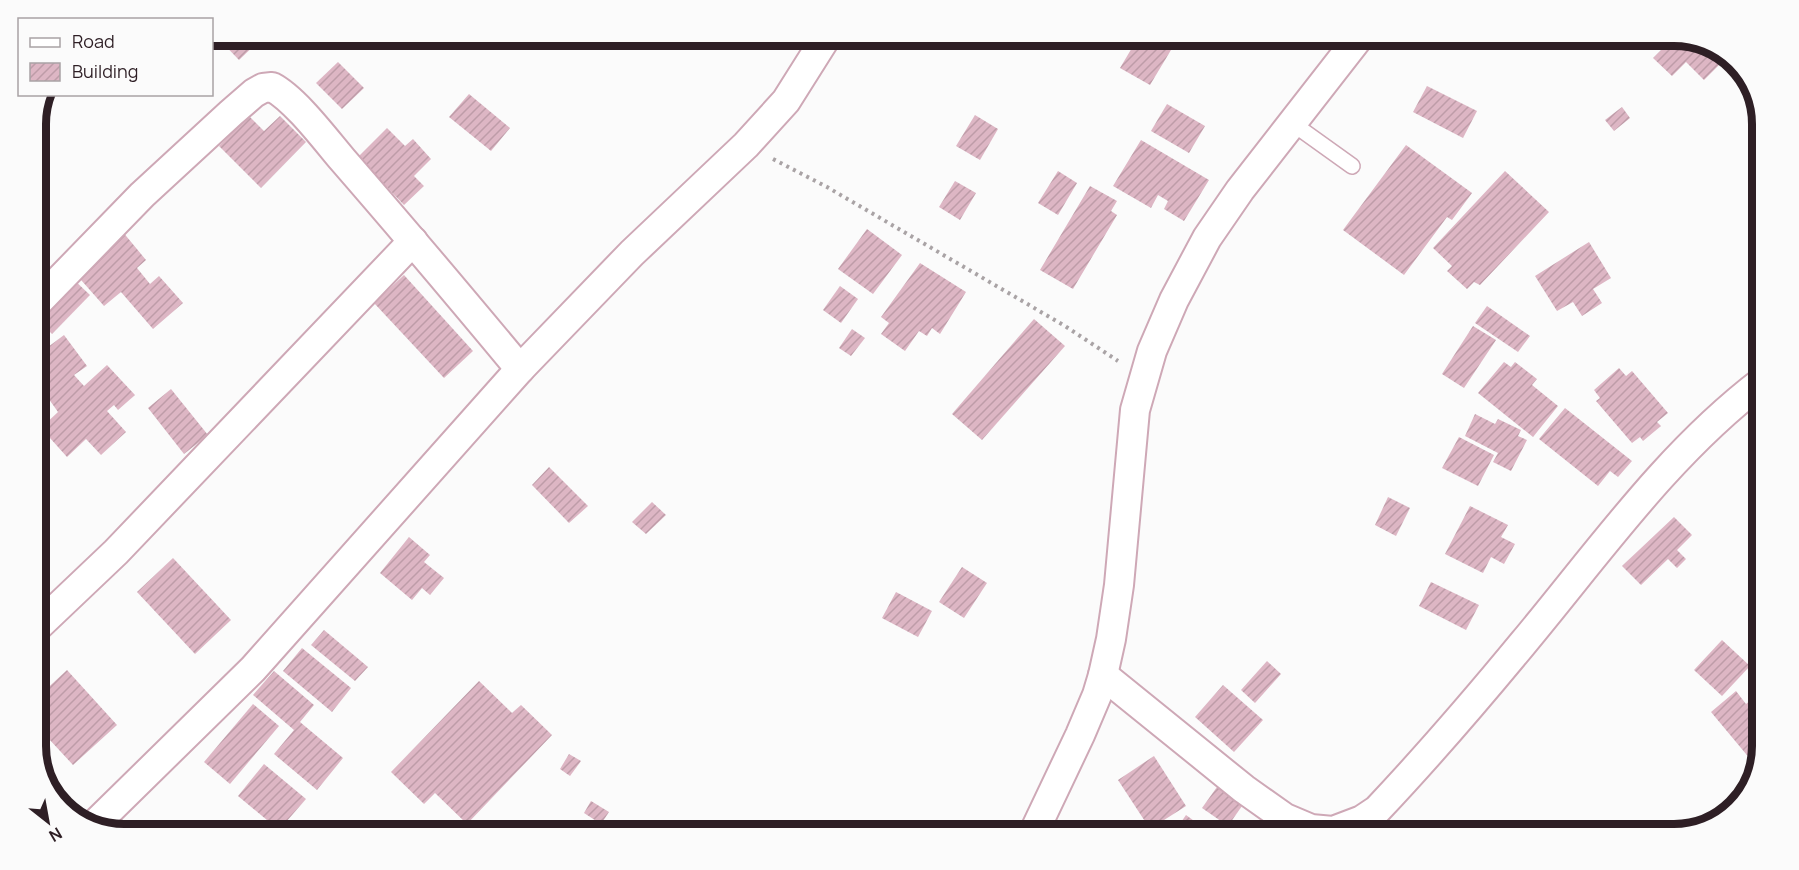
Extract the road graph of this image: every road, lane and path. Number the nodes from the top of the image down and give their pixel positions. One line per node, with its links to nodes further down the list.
1 (820, 47): 4 (street)
2 (1351, 47): 3 (street)
3 (1292, 123): 5 (lane); 9 (street)
4 (746, 146): 8 (street); 9 (path)
5 (1352, 166)
6 (413, 241): 7 (street); 8 (street); 11 (street)
7 (47, 293)
8 (520, 369): 13 (street)
9 (1144, 378): 12 (street)
10 (1752, 391): 16 (street)
11 (47, 618)
12 (1103, 675): 14 (street); 15 (street)
13 (99, 819)
14 (1037, 824)
15 (1299, 824)
16 (1353, 824)

